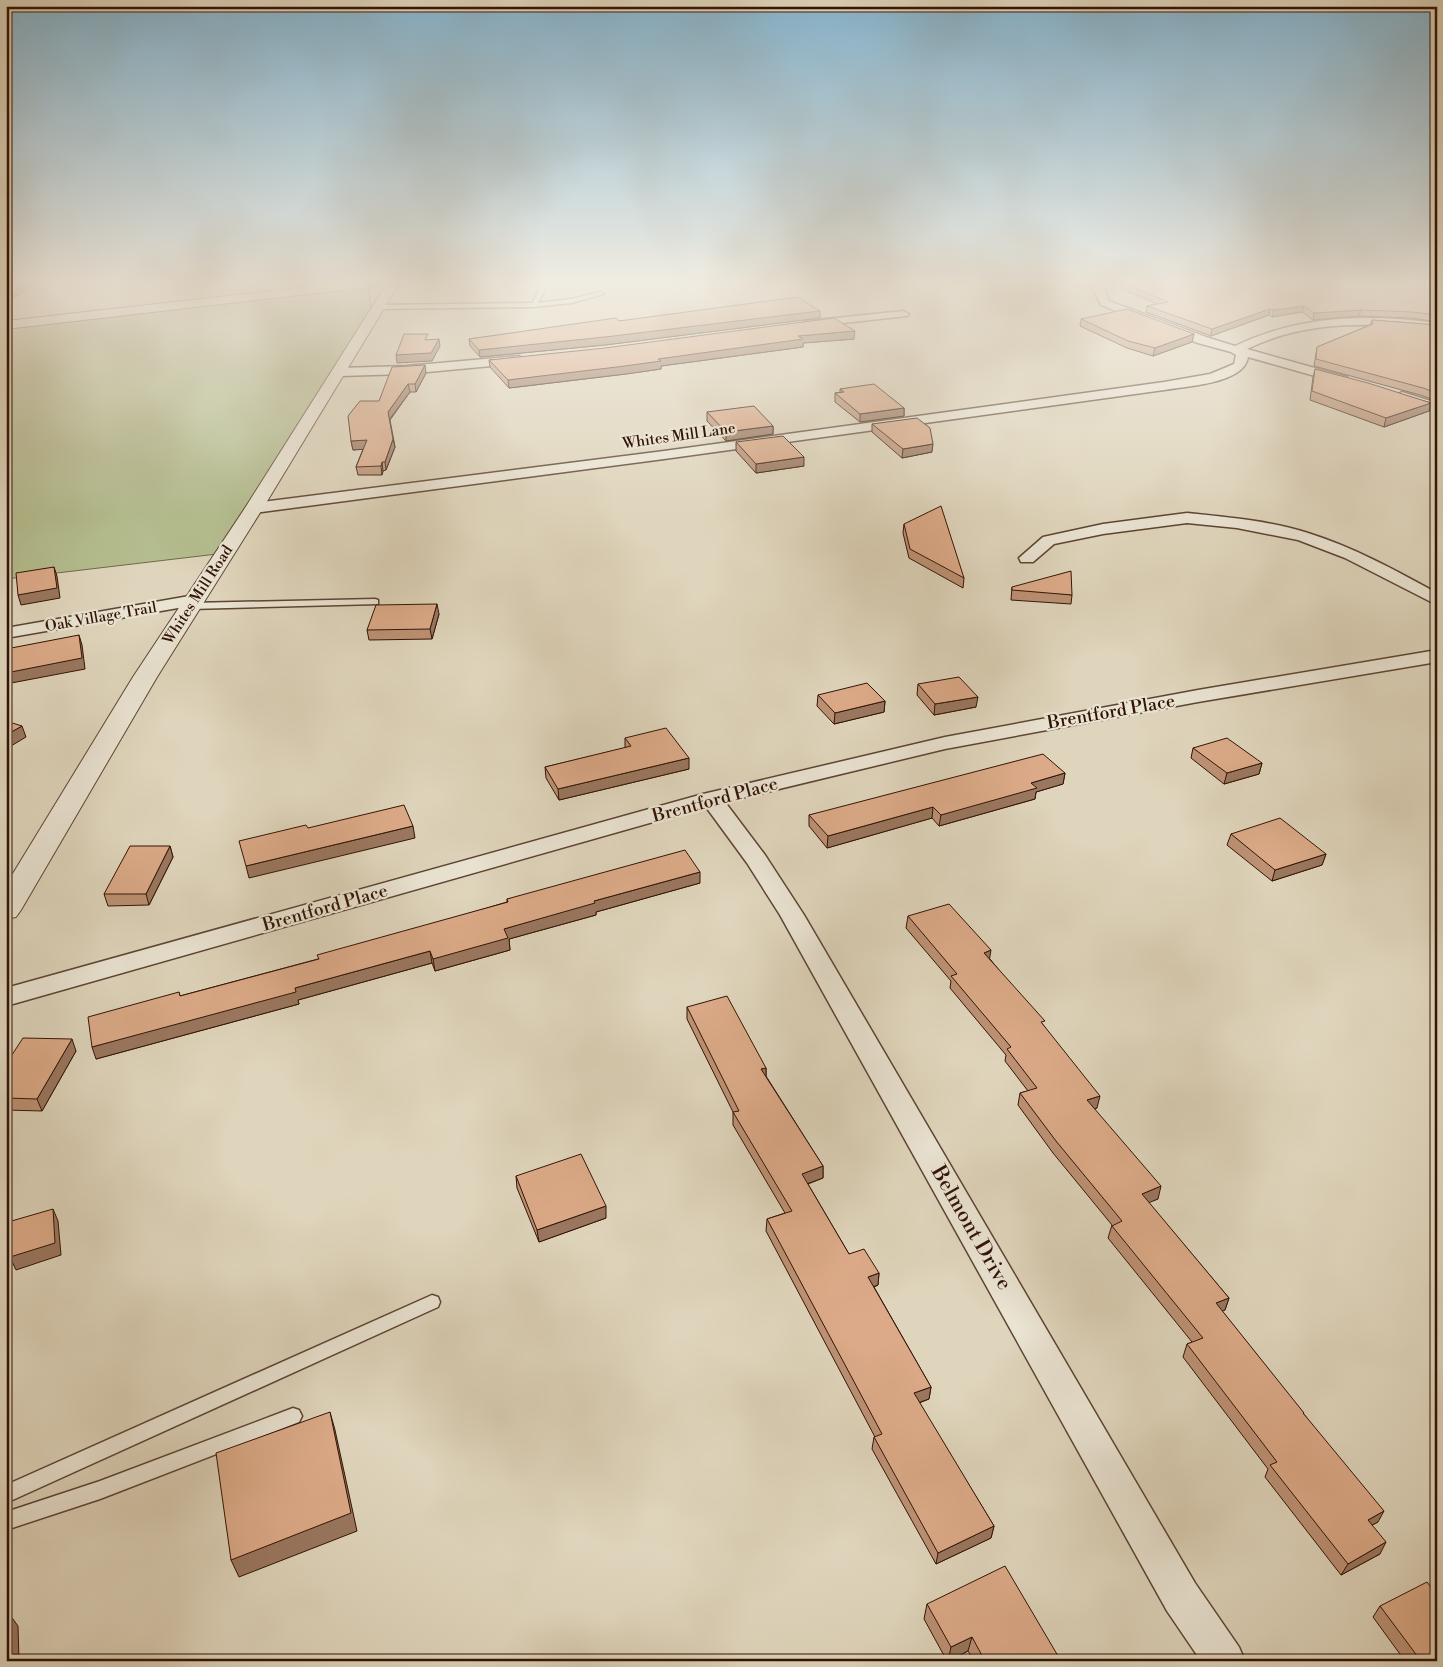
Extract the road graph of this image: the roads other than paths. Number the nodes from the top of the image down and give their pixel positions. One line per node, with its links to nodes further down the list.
1 (347, 360): 5 (street, Whites Mill Road)
2 (525, 360): 5 (street)
3 (1242, 360): 9 (street, Whites Mill Lane)
4 (1272, 360): 6 (street)
5 (340, 372): 9 (street, Whites Mill Road)
6 (1358, 383)
7 (1394, 393): 8 (street)
8 (1437, 408)
9 (254, 508): 13 (street, Whites Mill Road)
10 (1026, 558): 11 (street)
11 (1437, 600)
12 (375, 602): 13 (lane)
13 (193, 603): 14 (street, Oak Village Trail); 17 (street, Whites Mill Road)
14 (6, 633)
15 (1437, 656): 16 (street, Brentford Place)
16 (711, 800): 18 (street, Brentford Place); 23 (street, Belmont Drive)
17 (6, 910)
18 (6, 997)
19 (432, 1302): 21 (lane)
20 (293, 1416): 22 (lane)
21 (6, 1494)
22 (6, 1521)
23 (1225, 1661)

